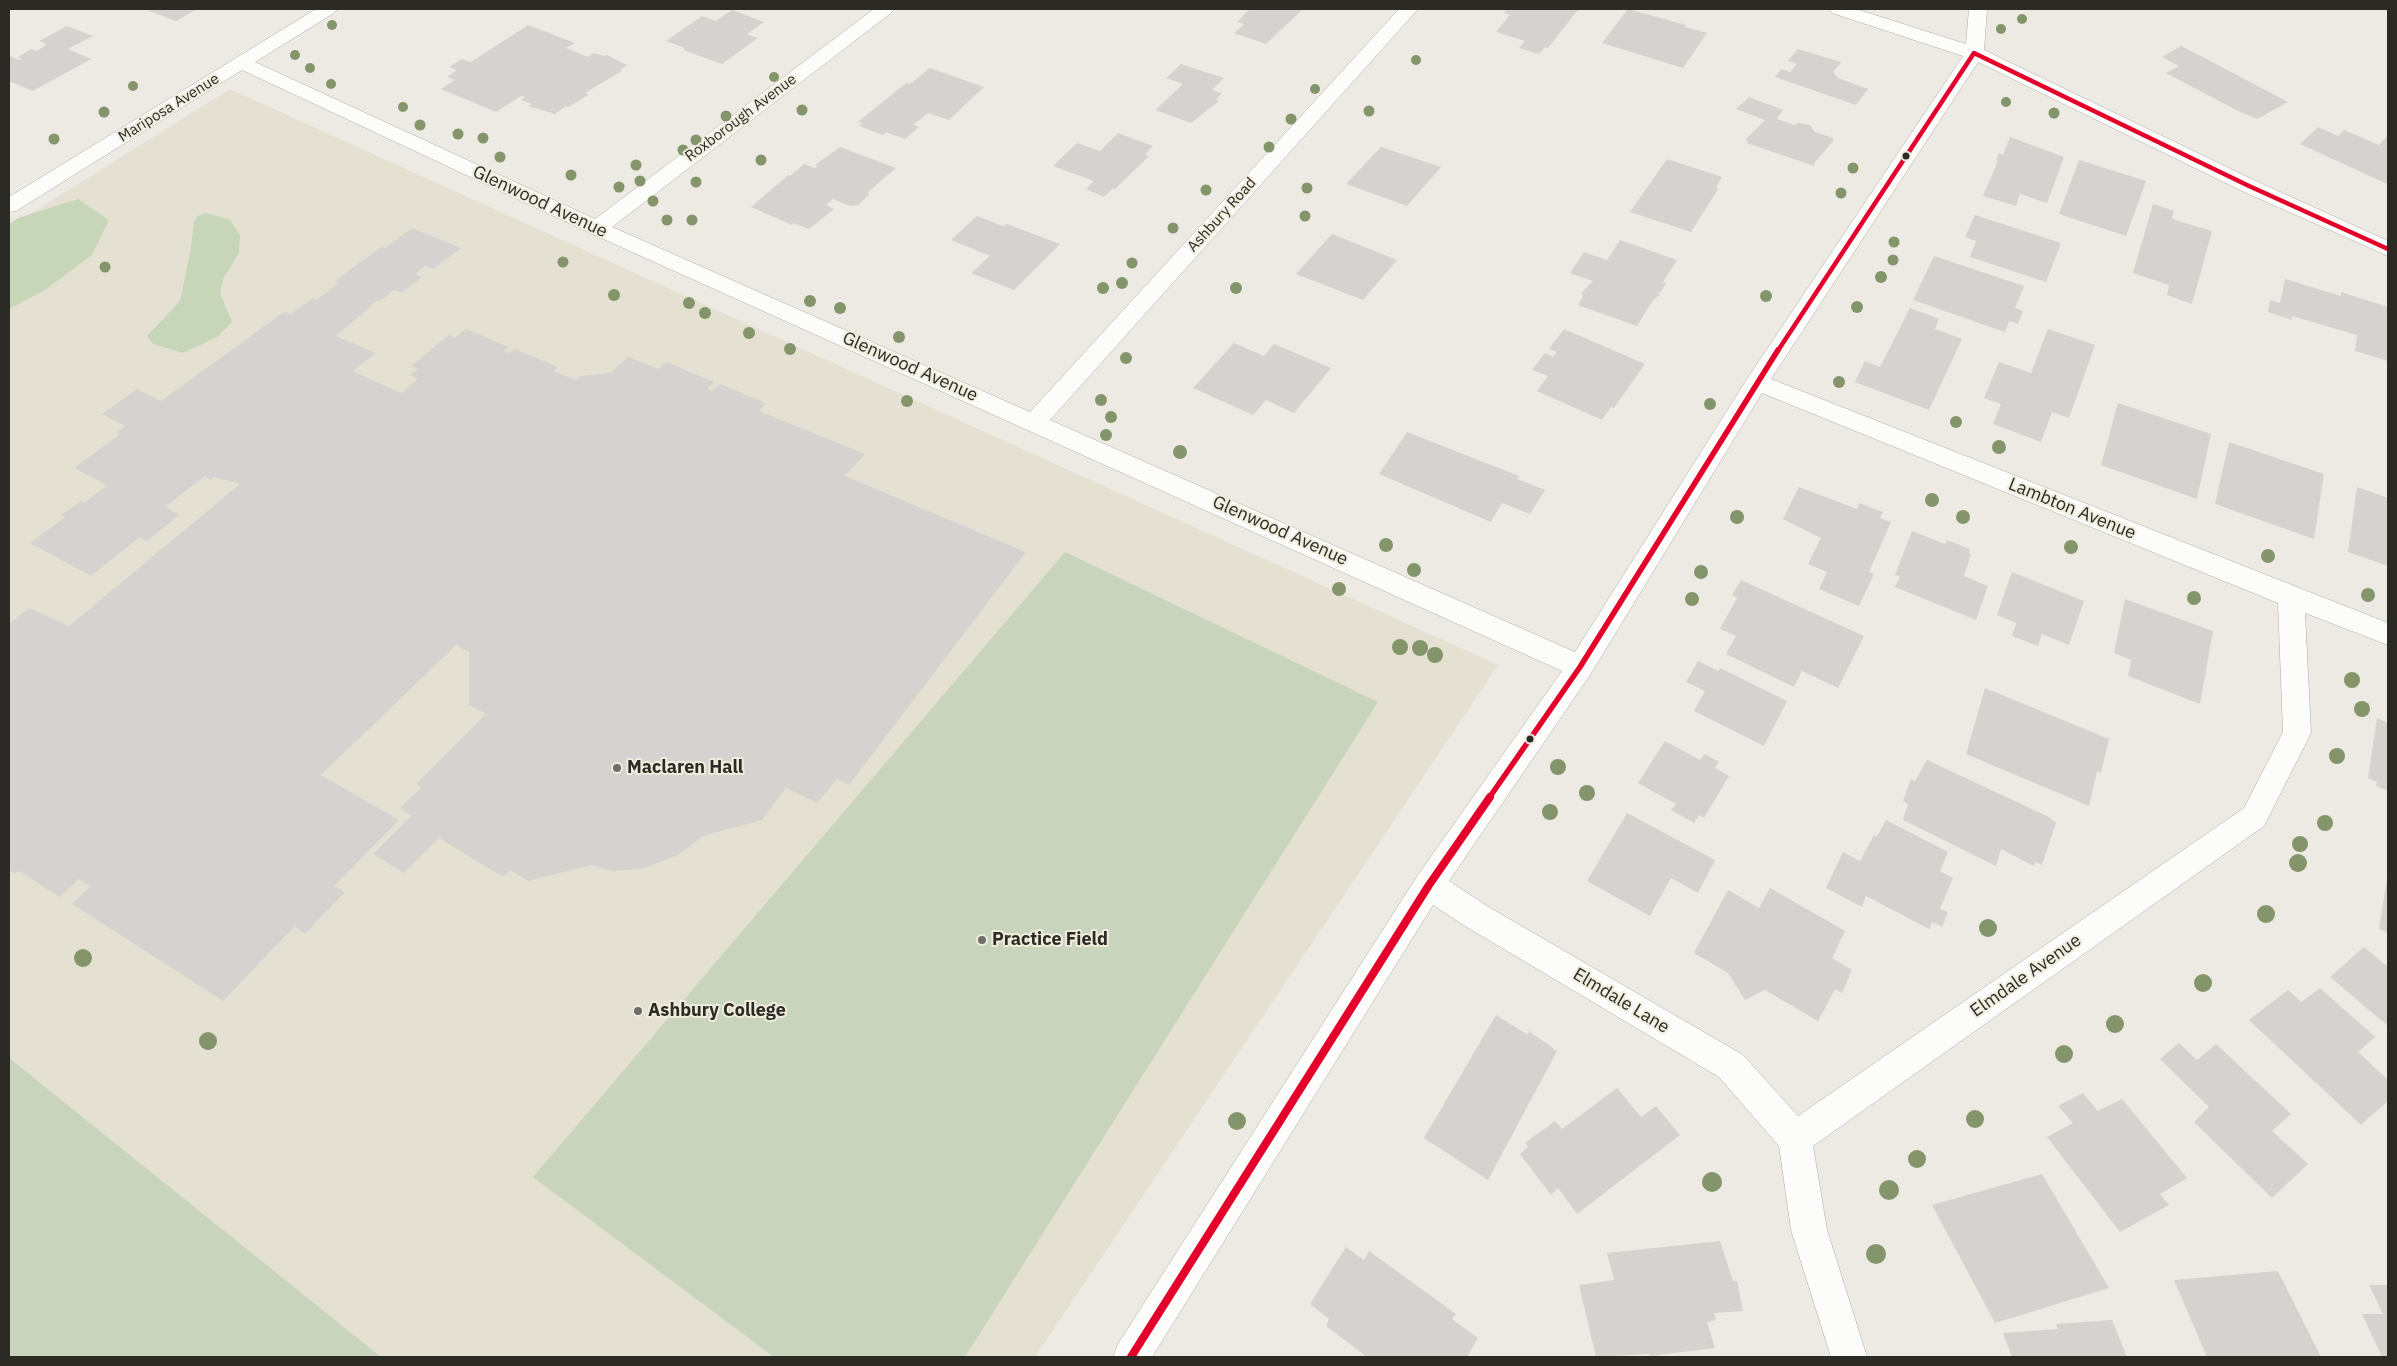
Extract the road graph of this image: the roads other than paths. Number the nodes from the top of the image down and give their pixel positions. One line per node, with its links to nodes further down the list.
1 (328, 9): 7 (street, Mariposa Avenue)
2 (885, 9): 9 (street, Roxborough Avenue)
3 (1409, 9): 12 (street, Ashbury Road)
4 (1838, 9): 6 (street)
5 (1978, 9): 6 (street)
6 (1974, 53): 10 (street); 11 (street)
7 (242, 63): 8 (street, Mariposa Avenue); 9 (street, Glenwood Avenue)
8 (9, 206)
9 (597, 228): 12 (street, Glenwood Avenue)
10 (2388, 248)
11 (1757, 382): 13 (street, Lambton Avenue); 15 (street)
12 (1035, 422): 15 (street, Glenwood Avenue)
13 (2291, 597): 14 (street, Lambton Avenue); 17 (street, Elmdale Avenue)
14 (2388, 634)
15 (1580, 667): 16 (street)
16 (1429, 886): 17 (street, Elmdale Lane); 18 (street)
17 (1795, 1138): 19 (street)
18 (1131, 1357)
19 (1849, 1357)

